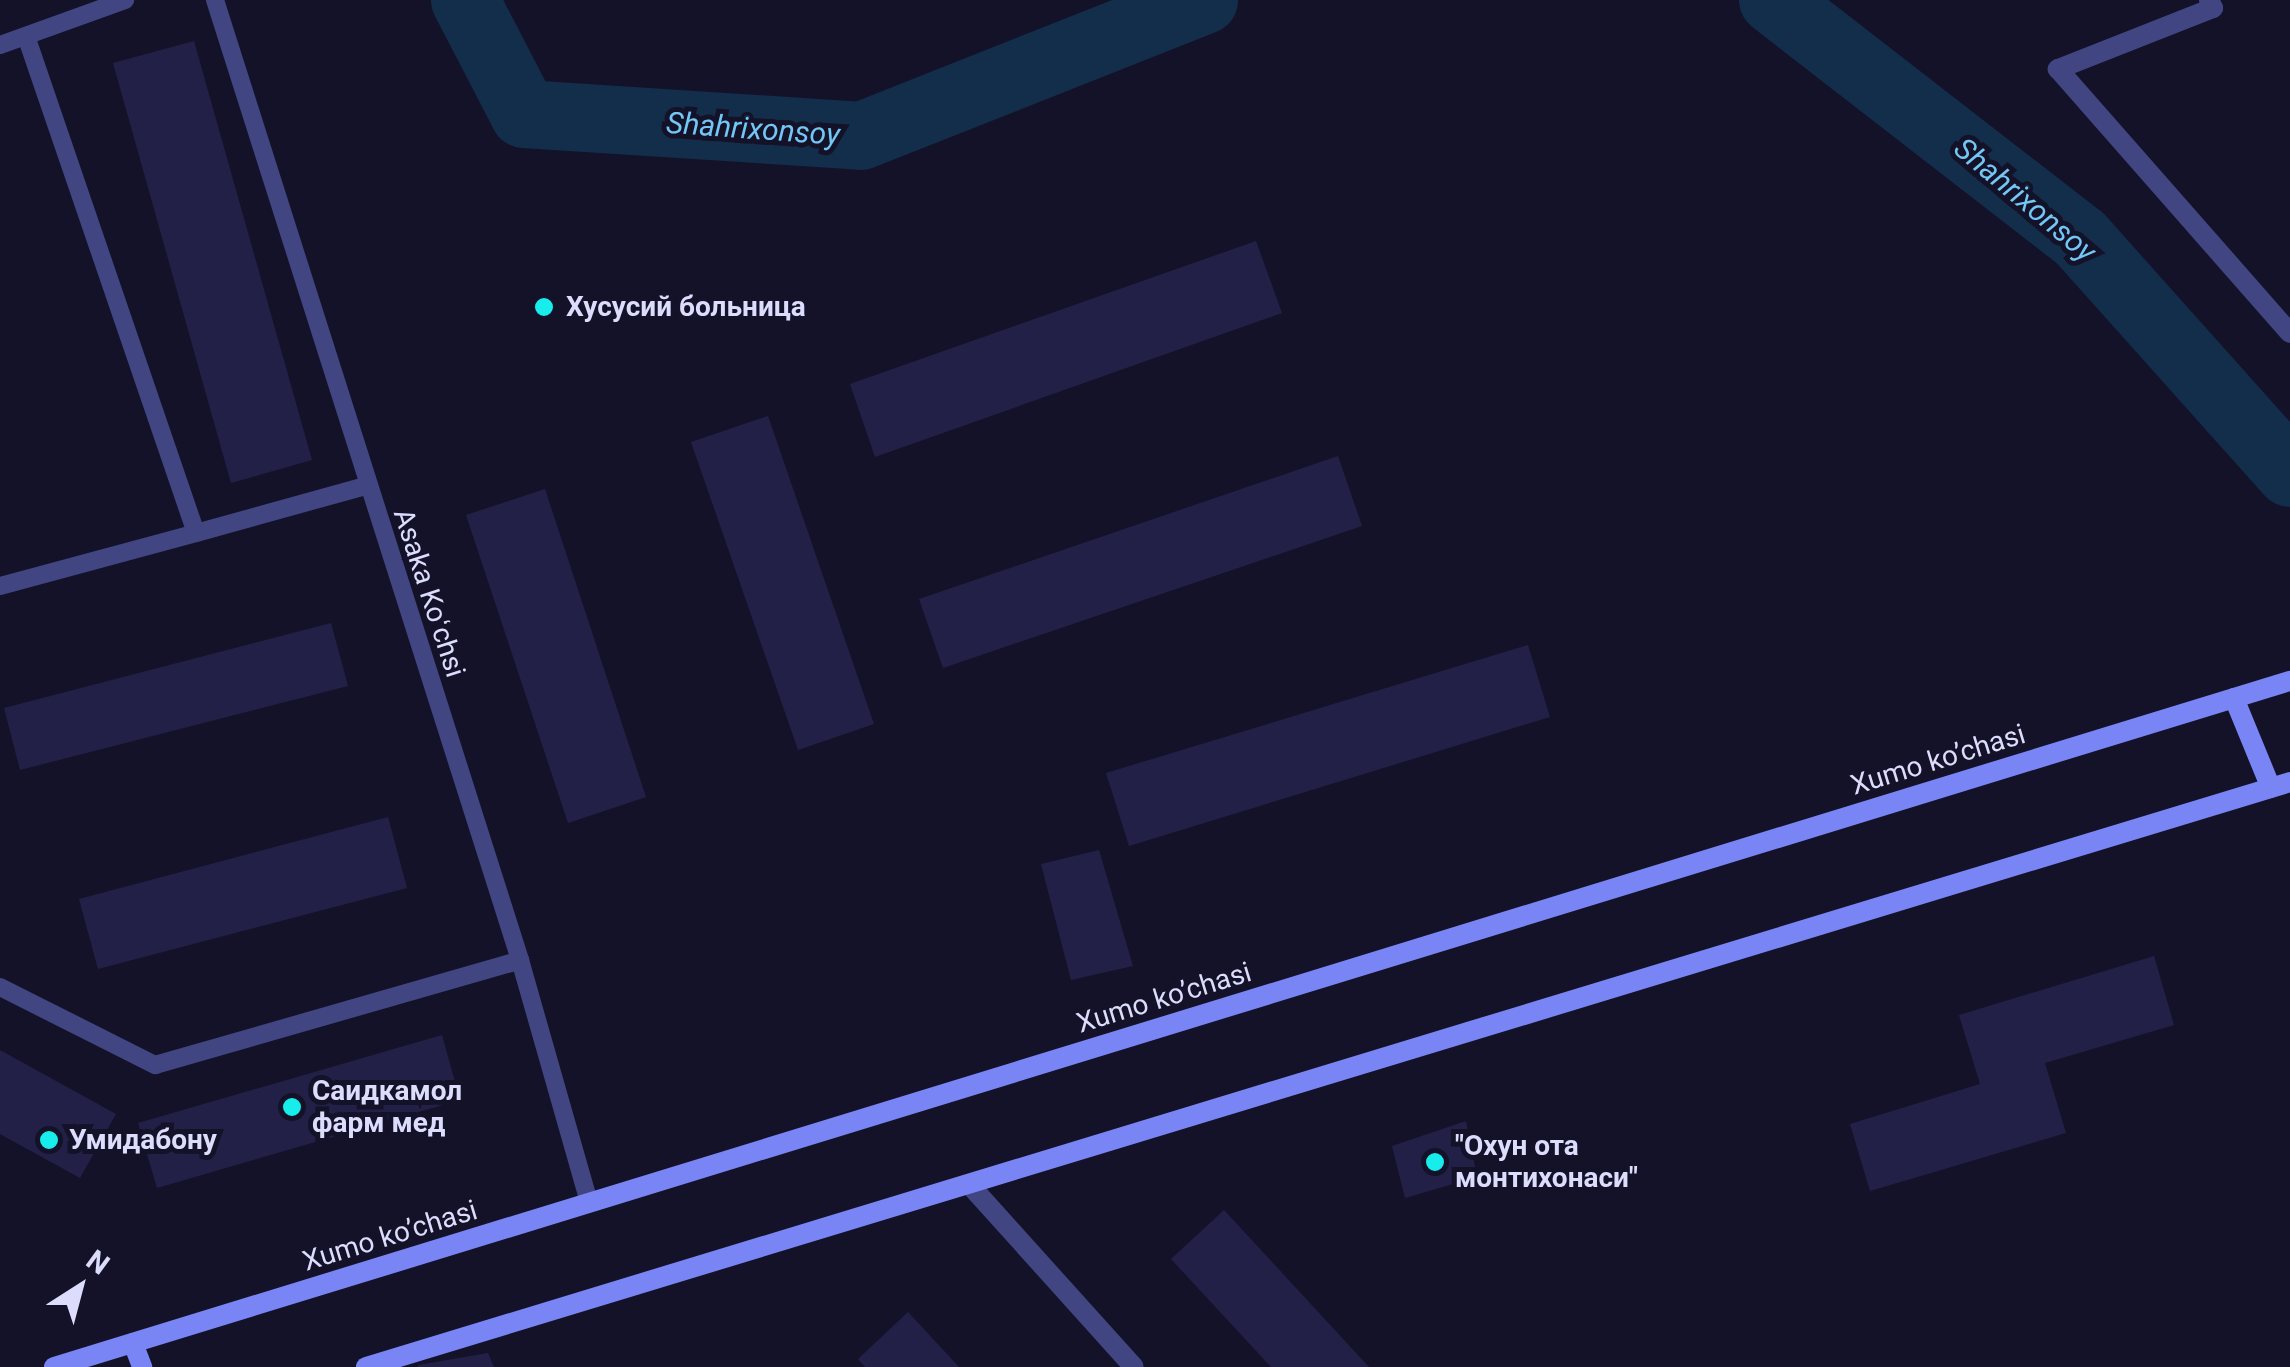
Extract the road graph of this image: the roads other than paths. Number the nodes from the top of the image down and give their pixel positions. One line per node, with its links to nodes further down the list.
1 (125, 0): 4 (lane)
2 (215, 0): 7 (lane, Asaka Koʻchsi)
3 (2209, 0): 6 (street)
4 (26, 36): 5 (lane); 8 (lane)
5 (0, 45)
6 (2290, 332)
7 (365, 486): 8 (lane); 13 (lane, Asaka Koʻchsi)
8 (196, 533): 9 (lane)
9 (0, 586)
10 (2290, 680): 11 (main road, Xumo ko’chasi)
11 (2234, 698): 12 (main road); 16 (main road, Xumo ko’chasi)
12 (2280, 785): 15 (main road)
13 (520, 960): 14 (lane); 16 (lane, Asaka Koʻchsi)
14 (0, 987)
15 (969, 1184): 20 (main road); 21 (street)
16 (590, 1203): 17 (main road, Xumo ko’chasi)
17 (132, 1343): 18 (main road, Xumo ko’chasi); 19 (main road)
18 (54, 1367)
19 (142, 1367)
20 (366, 1367)
21 (1134, 1367)

